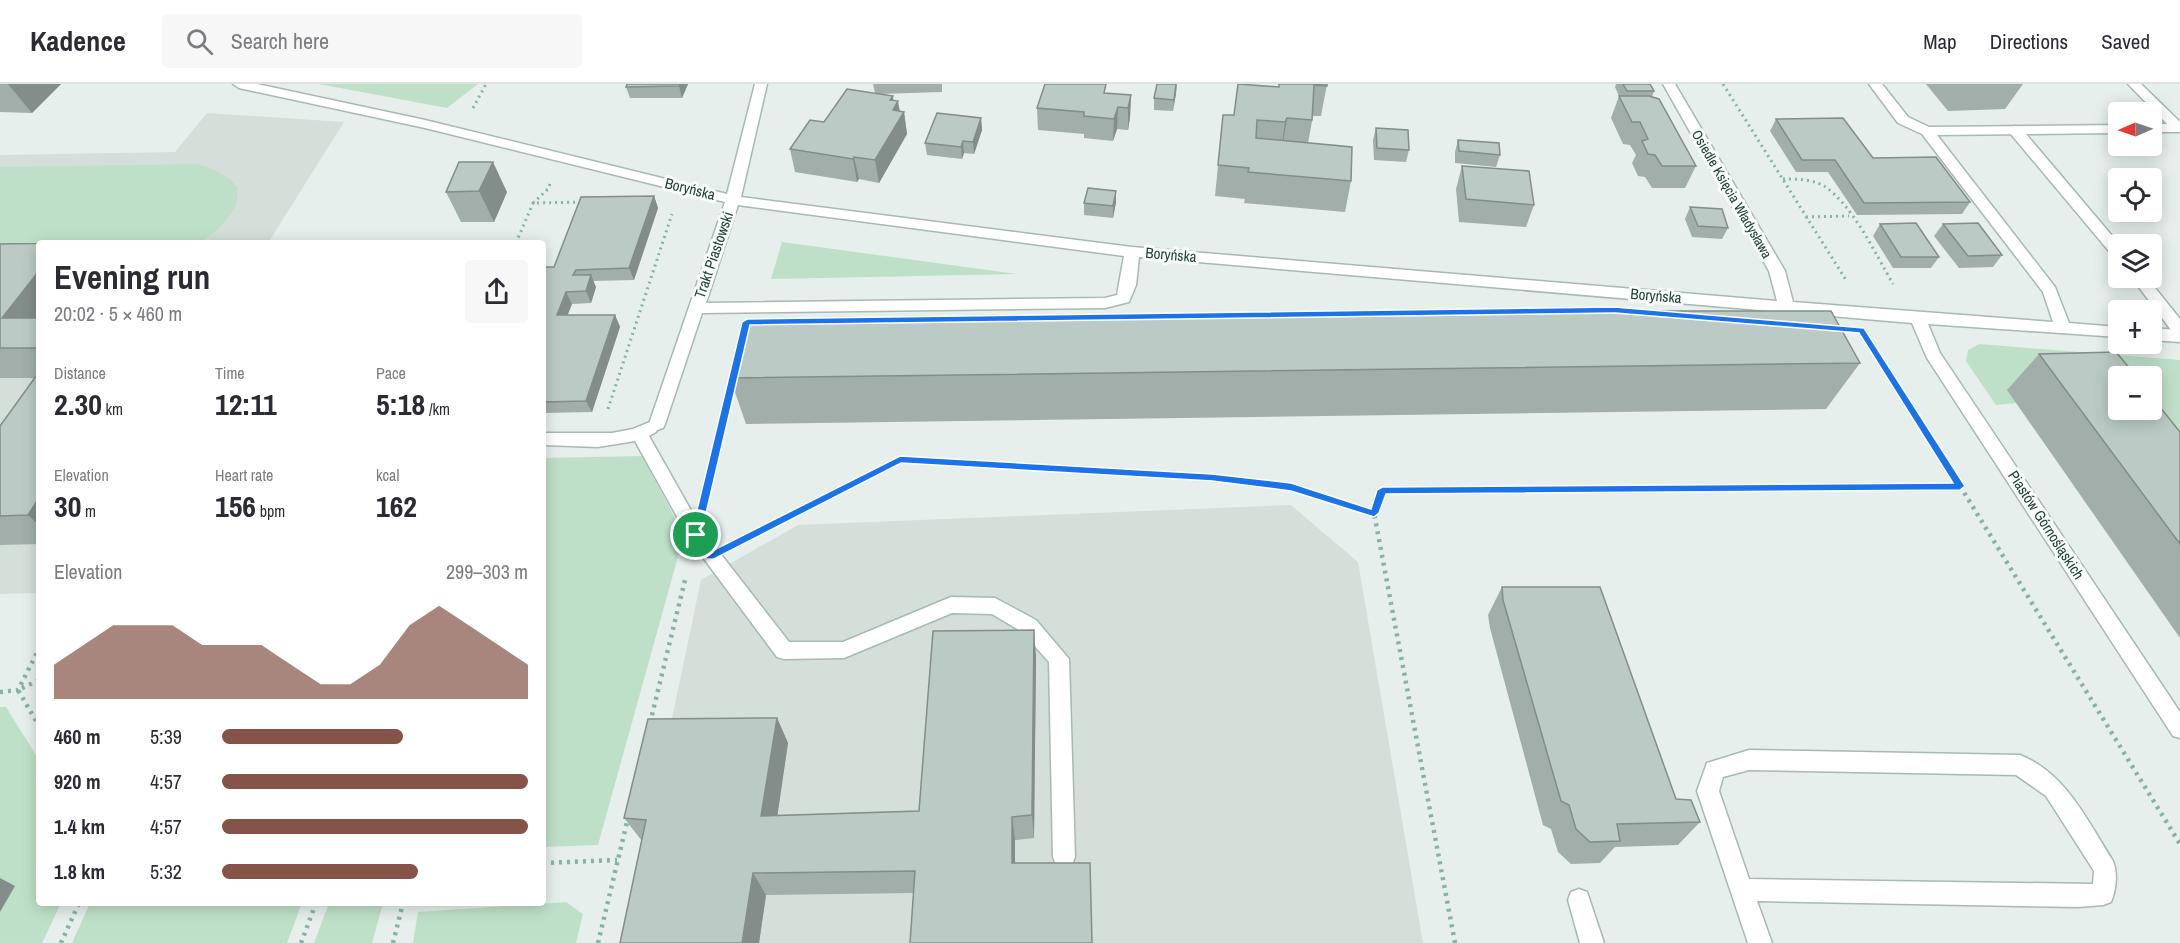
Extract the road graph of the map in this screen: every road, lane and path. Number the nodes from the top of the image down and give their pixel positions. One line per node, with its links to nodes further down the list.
1 (239, 84): 12 (street, Boryńska)
2 (761, 84): 14 (street, Trakt Piastowski)
3 (1669, 84): 27 (street, Osiedle Księcia Władysława)
4 (1723, 84): 13 (path)
5 (1875, 84): 11 (street)
6 (2134, 84): 8 (street)
7 (2162, 128): 8 (street)
8 (2179, 128)
9 (2108, 129): 10 (street)
10 (2014, 130): 11 (street); 21 (street)
11 (1928, 131): 35 (street)
12 (561, 157): 14 (street, Boryńska); 15 (path)
13 (1783, 179): 18 (path); 19 (path)
14 (733, 200): 22 (street, Boryńska); 26 (street, Trakt Piastowski)
15 (533, 202): 16 (path); 20 (path)
16 (593, 202)
17 (673, 212): 42 (path)
18 (1850, 216): 19 (path); 24 (path)
19 (1806, 217): 23 (path)
20 (517, 240)
21 (2108, 241)
22 (1132, 252): 26 (street); 27 (street, Boryńska)
23 (1847, 282)
24 (1894, 285)
25 (2147, 288): 36 (street)
26 (696, 308): 43 (street, Trakt Piastowski)
27 (1787, 308): 32 (street, Boryńska)
28 (1474, 312): 29 (path)
29 (1359, 314): 30 (path); 33 (path)
30 (1190, 316): 31 (path); 34 (path)
31 (1137, 317)
32 (1918, 318): 35 (street, Boryńska); 55 (street, Piastów Górnośląskich)
33 (1362, 323)
34 (1191, 328)
35 (2063, 328): 37 (street, Boryńska)
36 (2180, 330)
37 (2108, 331)
38 (2162, 335): 39 (street)
39 (2180, 336)
40 (1868, 340): 45 (path)
41 (736, 367): 47 (path)
42 (607, 412)
43 (649, 429): 44 (street); 47 (street)
44 (546, 439)
45 (1960, 486): 46 (path); 57 (path)
46 (1374, 513): 48 (path); 70 (path)
47 (696, 535): 48 (street)
48 (710, 556): 54 (path); 58 (street)
49 (36, 655): 51 (path)
50 (36, 681): 51 (path)
51 (18, 690): 52 (path); 53 (path)
52 (0, 692)
53 (36, 721)
54 (650, 725)
55 (2180, 729)
56 (628, 815): 59 (path)
57 (2180, 844)
58 (1064, 857)
59 (618, 860): 60 (path); 69 (path)
60 (546, 862)
61 (1742, 890): 61 (street); 72 (street)
62 (1579, 900): 71 (street)
63 (79, 906): 66 (path)
64 (315, 906): 67 (path)
65 (402, 906): 68 (path)
66 (61, 943)
67 (301, 943)
68 (393, 943)
69 (598, 943)
70 (1455, 943)
71 (1592, 943)
72 (1760, 943)

